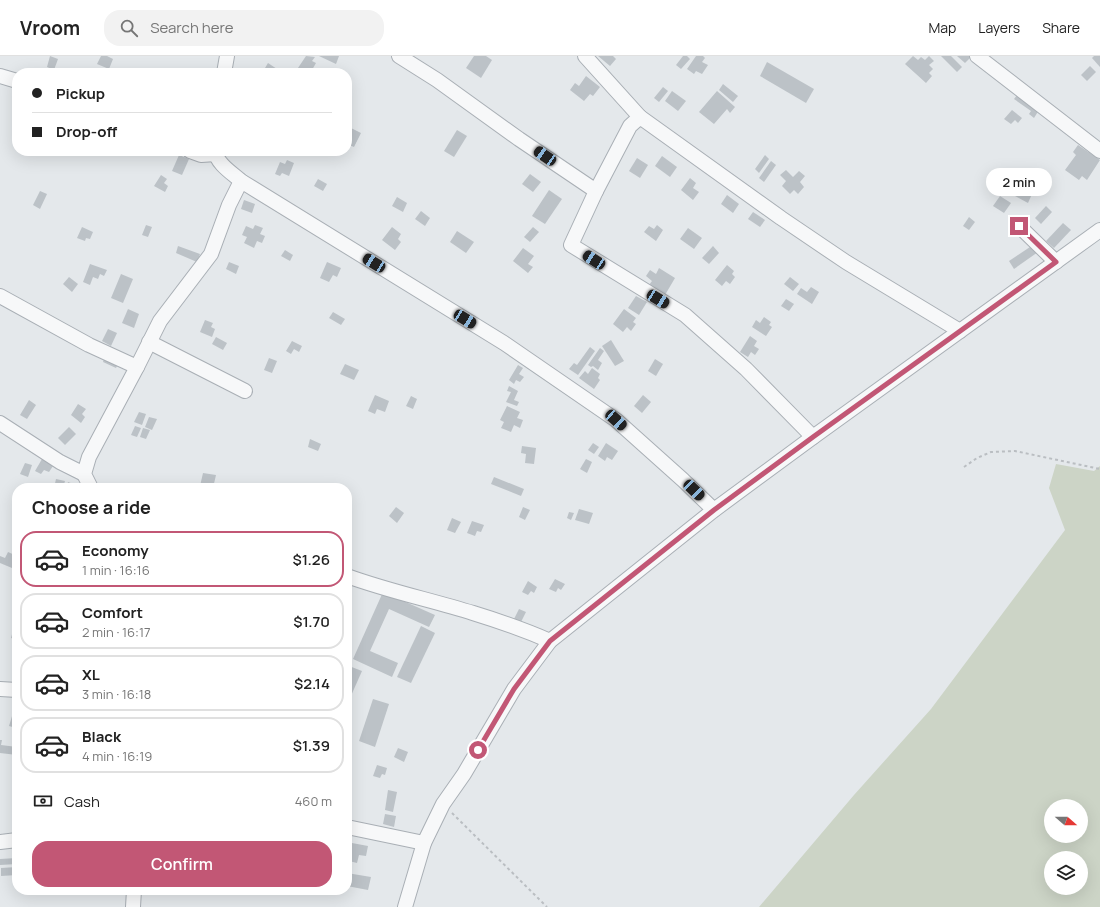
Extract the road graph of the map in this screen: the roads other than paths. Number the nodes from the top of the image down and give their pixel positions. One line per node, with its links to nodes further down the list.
1 (227, 56): 5 (street)
2 (399, 56): 12 (street)
3 (585, 56): 8 (street)
4 (977, 56): 9 (street)
5 (225, 68)
6 (0, 76): 7 (street)
7 (12, 80)
8 (640, 117): 12 (street); 17 (street)
9 (1100, 151)
10 (218, 156): 11 (street)
11 (241, 181): 18 (street); 25 (street)
12 (596, 191): 22 (street)
13 (1019, 226): 15 (street)
14 (1100, 230): 15 (street)
15 (1056, 262): 17 (street)
16 (0, 296): 19 (street)
17 (960, 331): 22 (street)
18 (149, 342): 19 (street); 20 (street)
19 (137, 367): 23 (street)
20 (245, 391)
21 (0, 423): 23 (street)
22 (813, 437): 25 (street)
23 (84, 474): 24 (street)
24 (88, 483)
25 (714, 510): 27 (street)
26 (352, 578): 27 (street)
27 (550, 641): 33 (street)
28 (0, 689): 29 (street)
29 (12, 690)
30 (352, 828): 33 (street)
31 (12, 841): 32 (street)
32 (0, 842)
33 (424, 843): 36 (street)
34 (134, 895): 35 (street)
35 (133, 907)
36 (405, 907)

